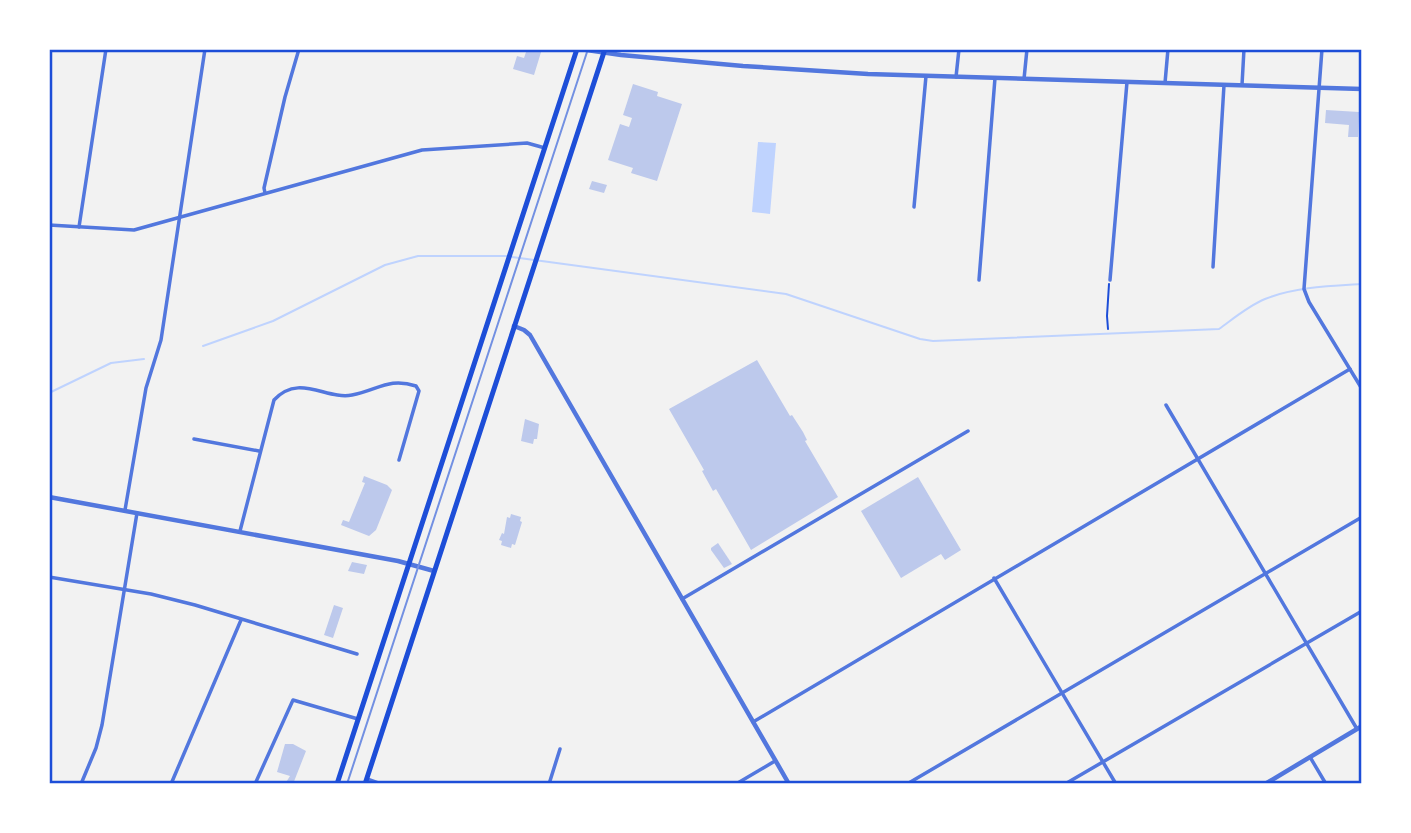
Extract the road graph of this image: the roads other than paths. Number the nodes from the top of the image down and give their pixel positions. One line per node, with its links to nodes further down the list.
1 (106, 49): 26 (street)
2 (205, 49): 24 (street)
3 (299, 49): 22 (street)
4 (578, 49): 10 (street); 21 (main road)
5 (958, 49): 12 (street)
6 (1027, 49): 14 (street)
7 (1168, 49): 16 (street)
8 (1244, 49): 18 (street)
9 (1322, 49): 19 (street)
10 (604, 51): 11 (street); 30 (main road)
11 (926, 76): 12 (street); 23 (street)
12 (956, 77): 13 (street)
13 (995, 78): 14 (street); 29 (street)
14 (1024, 79): 15 (street)
15 (1127, 82): 16 (street); 28 (street)
16 (1165, 83): 17 (street)
17 (1224, 85): 18 (street); 27 (street)
18 (1242, 85): 19 (street)
19 (1319, 88): 20 (street); 31 (street)
20 (1362, 89)
21 (545, 148): 22 (street); 44 (main road)
22 (265, 193): 24 (street)
23 (914, 207)
24 (179, 218): 26 (street); 40 (street)
25 (49, 225): 26 (street)
26 (79, 227)
27 (1213, 267)
28 (1110, 279)
29 (979, 280)
30 (514, 326): 45 (main road); 50 (street)
31 (1350, 369): 32 (street); 37 (street)
32 (1362, 390)
33 (1166, 405): 37 (street)
34 (968, 431): 50 (street)
35 (194, 439): 36 (street)
36 (259, 451): 38 (street); 43 (street)
37 (1198, 458): 46 (street); 48 (street)
38 (399, 460)
39 (49, 497): 40 (street)
40 (125, 510): 41 (street)
41 (138, 512): 43 (street); 49 (street)
42 (1362, 517): 46 (street)
43 (240, 531): 44 (street)
44 (409, 564): 45 (street); 56 (main road)
45 (435, 571): 63 (main road)
46 (1265, 574): 53 (street); 55 (street)
47 (49, 576): 49 (street)
48 (994, 578): 55 (street); 57 (street)
49 (124, 590): 52 (street); 64 (street)
50 (682, 599): 57 (street)
51 (1362, 611): 53 (street)
52 (241, 620): 54 (street); 65 (street)
53 (1306, 644): 58 (street); 62 (street)
54 (357, 654)
55 (1062, 693): 62 (street); 72 (street)
56 (358, 719): 66 (street); 67 (main road)
57 (753, 722): 61 (street)
58 (1360, 728): 60 (street)
59 (560, 749): 69 (street)
60 (1310, 757): 75 (street); 76 (street)
61 (775, 761): 70 (street); 71 (street)
62 (1103, 762): 73 (street); 74 (street)
63 (366, 782): 68 (street)
64 (81, 784)
65 (171, 784)
66 (255, 784)
67 (337, 784)
68 (382, 784)
69 (549, 784)
70 (736, 784)
71 (789, 784)
72 (907, 784)
73 (1065, 784)
74 (1116, 784)
75 (1265, 784)
76 (1326, 784)

